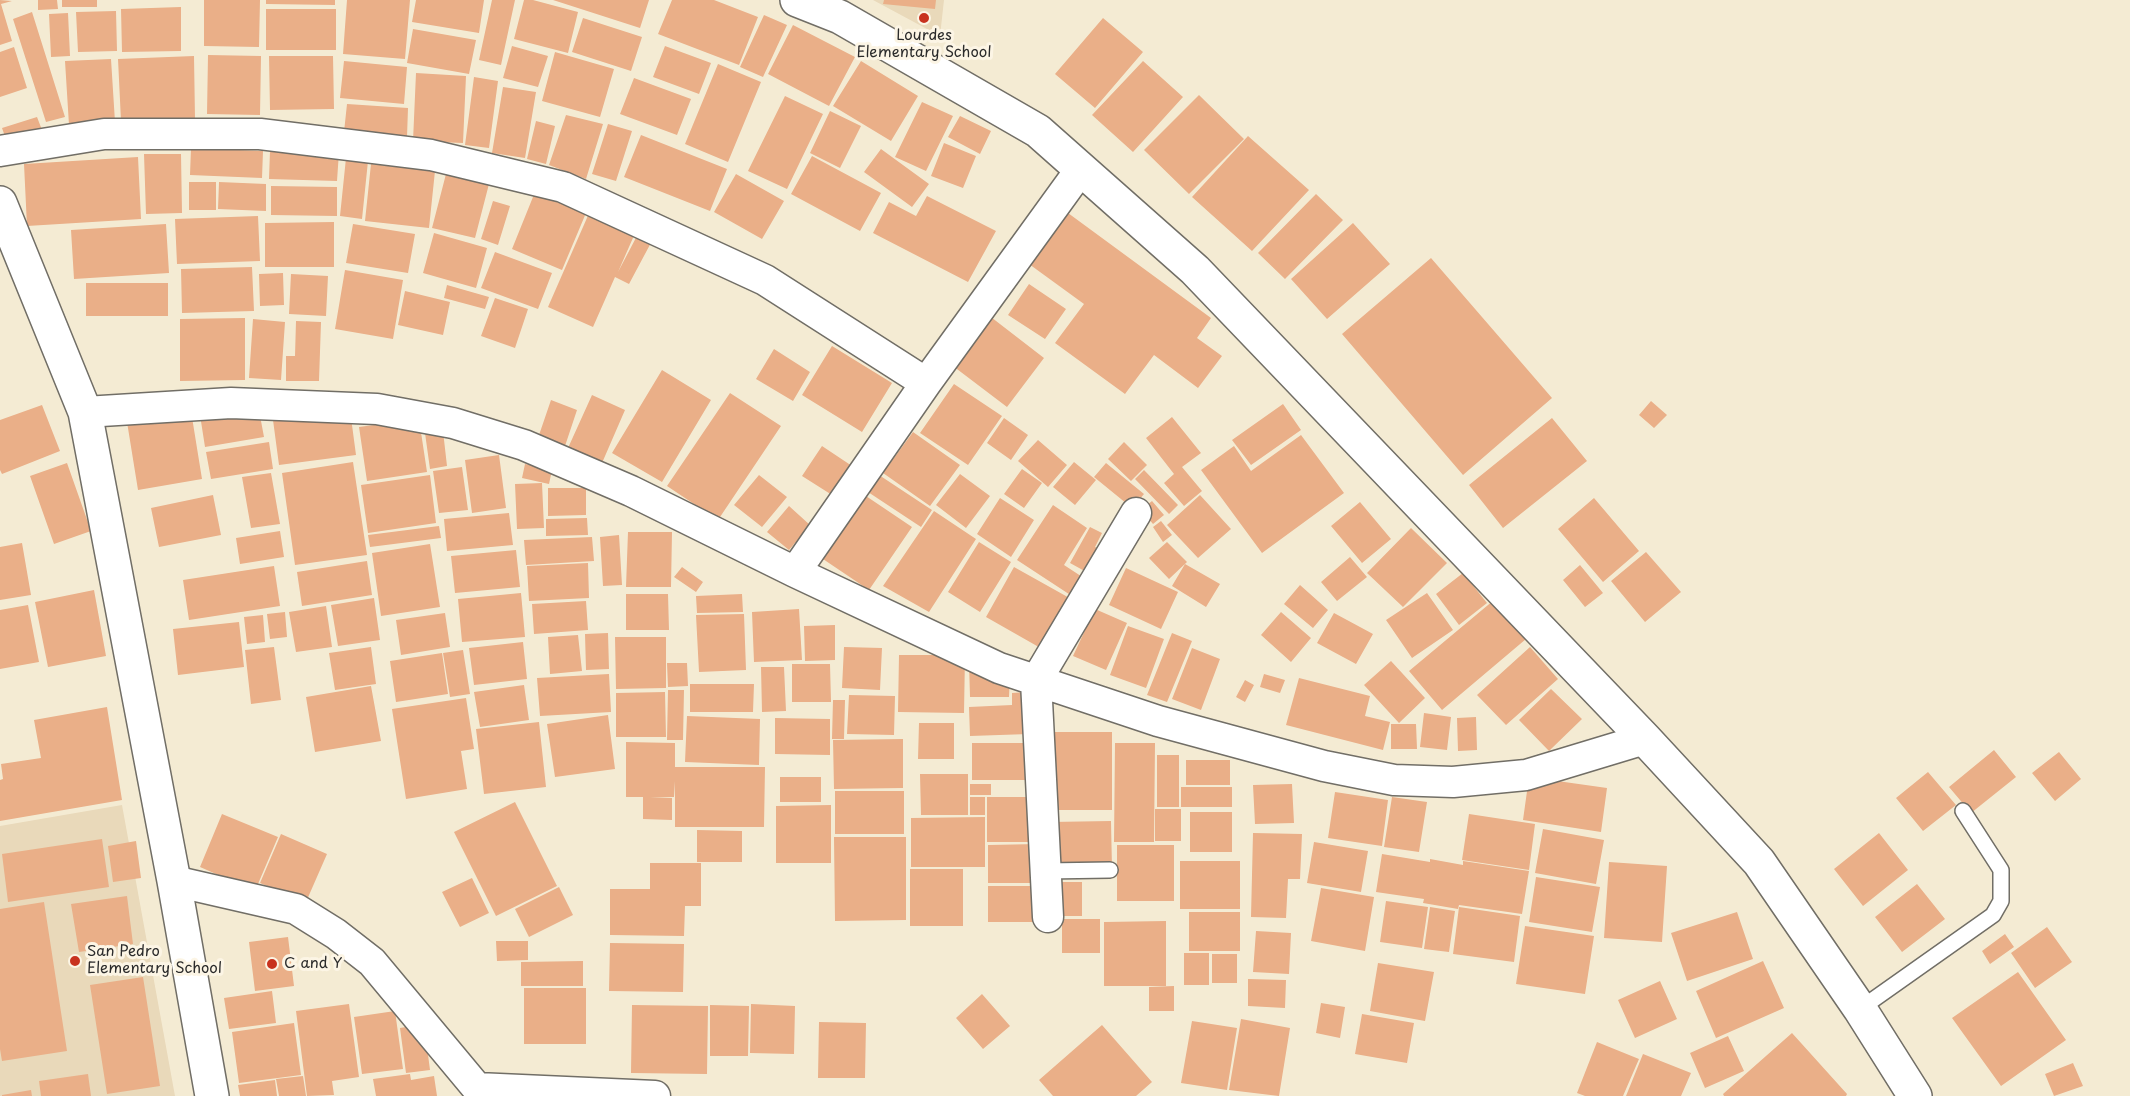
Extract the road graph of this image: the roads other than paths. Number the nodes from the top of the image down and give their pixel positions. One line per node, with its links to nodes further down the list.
1 (797, 0): 2 (street)
2 (841, 8): 4 (street)
3 (0, 151): 6 (street)
4 (1081, 169): 6 (street); 11 (street)
5 (0, 203): 7 (street)
6 (926, 383): 9 (street)
7 (86, 412): 9 (street); 15 (street)
8 (1136, 513): 10 (street)
9 (795, 572): 10 (street)
10 (1036, 681): 11 (street); 14 (street)
11 (1645, 739): 17 (street)
12 (1964, 811): 17 (lane)
13 (1110, 870): 14 (lane)
14 (1046, 871): 16 (street)
15 (174, 881): 18 (street); 19 (street)
16 (1048, 917)
17 (1860, 1009): 21 (street)
18 (478, 1092): 20 (street)
19 (212, 1096)
20 (656, 1096)
21 (1915, 1096)

